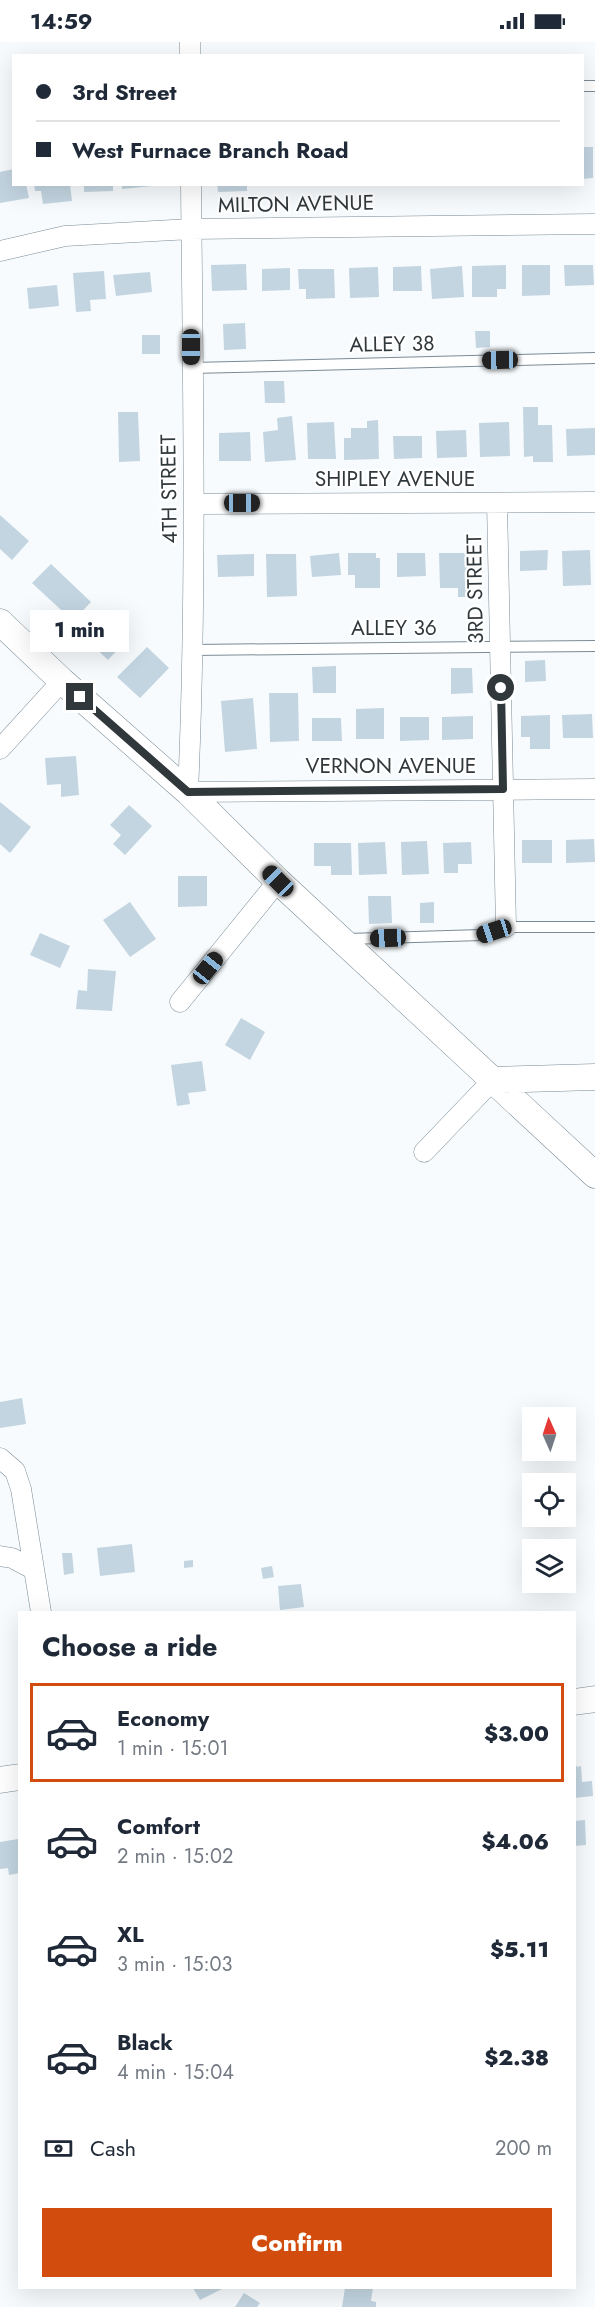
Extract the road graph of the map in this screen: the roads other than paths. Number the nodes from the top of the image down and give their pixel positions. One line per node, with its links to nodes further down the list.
1 (191, 186): 3 (street, 4TH STREET)
2 (595, 224): 3 (street, MILTON AVENUE)
3 (191, 229): 4 (street, MILTON AVENUE); 6 (street, 4TH STREET)
4 (0, 251)
5 (595, 358): 6 (lane, ALLEY 38)
6 (191, 368): 9 (street, 4TH STREET)
7 (595, 502): 8 (street, SHIPLEY AVENUE)
8 (497, 503): 9 (street, SHIPLEY AVENUE); 12 (street, 3RD STREET)
9 (195, 504): 13 (street, 4TH STREET)
10 (0, 622): 14 (street)
11 (595, 646): 12 (lane, ALLEY 36)
12 (500, 647): 13 (lane, ALLEY 36); 16 (street, 3RD STREET)
13 (193, 650): 18 (street, 4TH STREET)
14 (62, 681): 15 (street); 18 (street)
15 (0, 749)
16 (503, 789): 17 (street, VERNON AVENUE); 18 (street, VERNON AVENUE); 20 (street, 3RD STREET)
17 (595, 789)
18 (188, 792): 19 (street)
19 (278, 881): 22 (street); 23 (street)
20 (506, 927): 21 (lane); 22 (lane)
21 (595, 927)
22 (340, 939): 25 (street)
23 (180, 1002)
24 (595, 1077): 25 (street)
25 (492, 1080): 26 (street); 27 (street)
26 (424, 1152)
27 (595, 1175)
28 (0, 1458): 30 (street)
29 (0, 1556): 30 (street)
30 (33, 1569): 31 (street)
31 (41, 1611)
32 (595, 1699): 33 (street)
33 (576, 1702)
34 (18, 1777): 35 (street)
35 (0, 1780)

